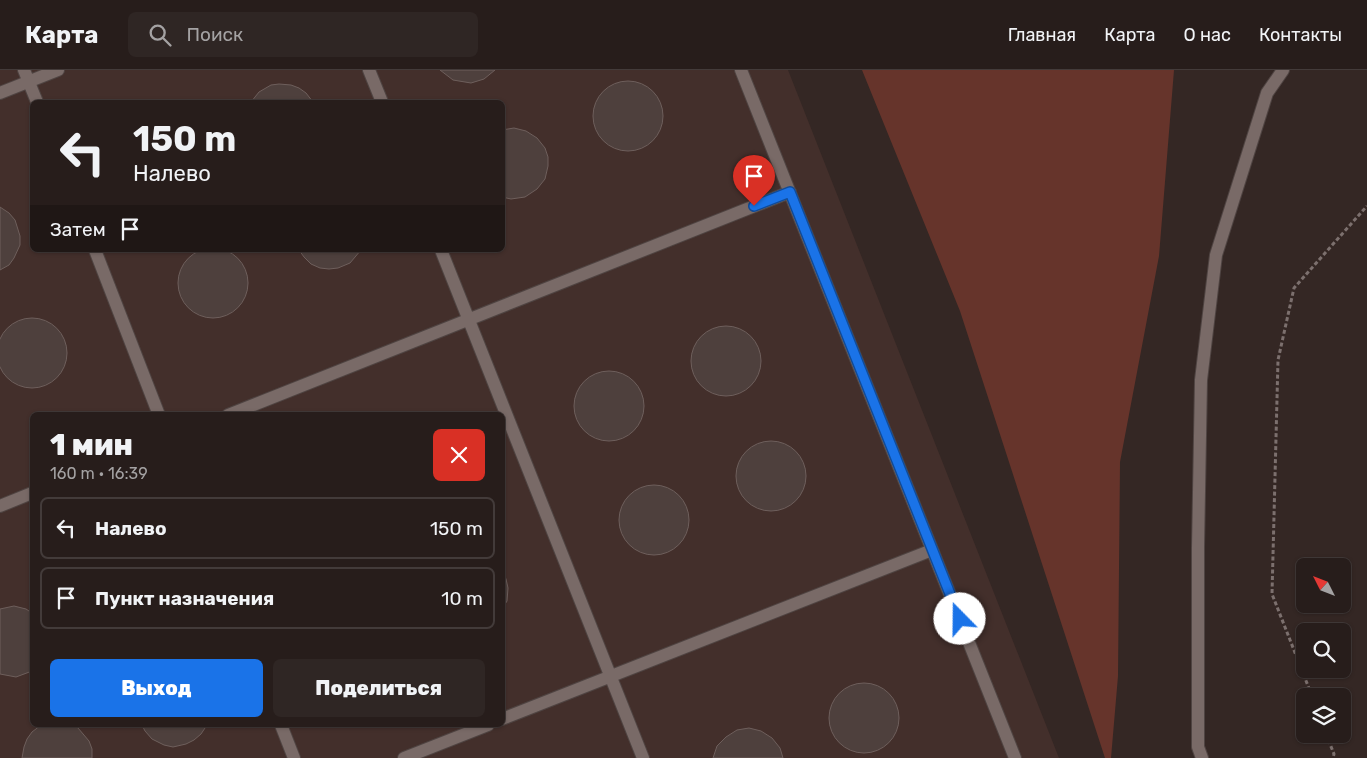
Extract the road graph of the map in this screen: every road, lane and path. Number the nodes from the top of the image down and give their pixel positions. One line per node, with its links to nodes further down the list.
1 (58, 70): 5 (street)
2 (369, 70): 8 (street)
3 (741, 70): 9 (street)
4 (1283, 70): 31 (street)
5 (26, 76): 6 (street); 7 (street)
6 (0, 93)
7 (36, 100)
8 (381, 100)
9 (790, 192): 13 (street); 20 (street)
10 (1367, 206): 22 (path)
11 (95, 252): 14 (street)
12 (442, 252): 13 (street)
13 (468, 320): 15 (street); 16 (street)
14 (158, 412)
15 (236, 412)
16 (505, 412)
17 (505, 413): 21 (street)
18 (30, 494): 19 (street)
19 (0, 506)
20 (932, 550): 21 (street); 30 (street)
21 (610, 677): 23 (street); 29 (street)
22 (1309, 688)
23 (505, 718)
24 (283, 727): 27 (street)
25 (483, 727): 28 (street)
26 (1330, 743): 32 (path)
27 (294, 758)
28 (404, 758)
29 (643, 758)
30 (1015, 758)
31 (1202, 758)
32 (1333, 758)

